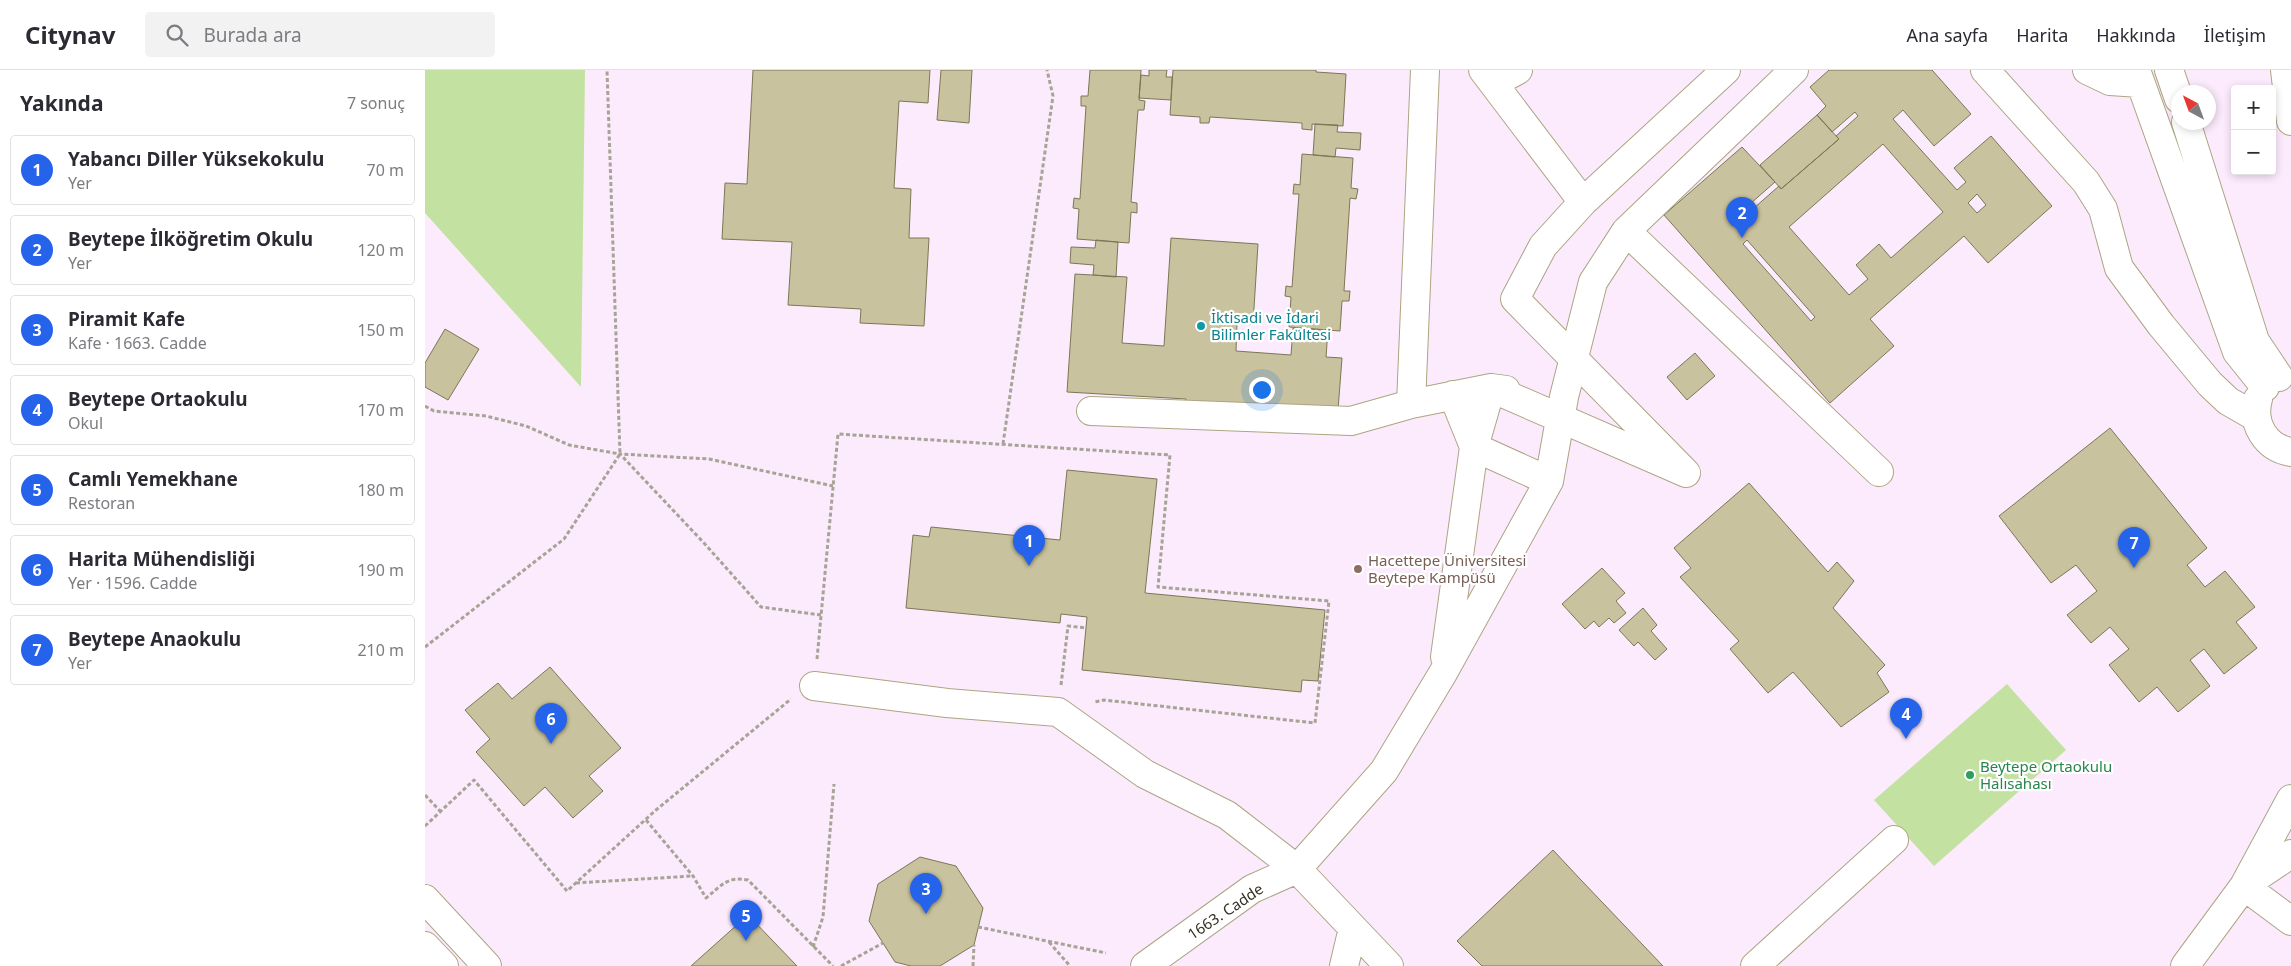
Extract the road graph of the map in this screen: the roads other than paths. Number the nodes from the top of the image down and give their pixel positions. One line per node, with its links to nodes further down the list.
1 (1425, 70): 20 (street)
2 (1518, 70): 9 (street)
3 (1726, 70): 14 (street)
4 (1794, 70): 15 (street)
5 (1985, 70): 22 (street)
6 (2087, 70): 10 (street)
7 (2169, 70): 11 (street)
8 (2285, 70): 12 (street)
9 (1488, 77): 14 (street)
10 (2138, 77): 16 (street)
11 (2174, 85)
12 (2291, 121)
13 (2189, 130): 16 (street)
14 (1583, 202): 17 (street)
15 (1626, 231): 19 (street); 25 (street)
16 (2278, 379): 22 (street)
17 (1491, 388): 18 (street); 19 (street); 23 (street)
18 (1453, 395): 20 (street); 23 (street)
19 (1564, 397): 26 (street)
20 (1411, 404): 21 (street)
21 (1091, 411)
22 (2256, 417): 24 (street)
23 (1474, 447): 26 (street); 27 (street)
24 (2291, 452)
25 (1879, 472)
26 (1549, 481): 27 (street)
27 (1443, 673): 32 (street)
28 (814, 686): 32 (street)
29 (2291, 799): 33 (street)
30 (1894, 840): 43 (street)
31 (2291, 854): 33 (street)
32 (1297, 869): 36 (street); 40 (street, 1663. Cadde)
33 (2244, 886): 35 (street); 44 (street)
34 (425, 898): 39 (street)
35 (2291, 921)
36 (1353, 928): 41 (street); 42 (street)
37 (425, 946): 38 (street)
38 (444, 966)
39 (487, 966)
40 (1145, 966)
41 (1344, 966)
42 (1389, 966)
43 (1755, 966)
44 (2185, 966)

